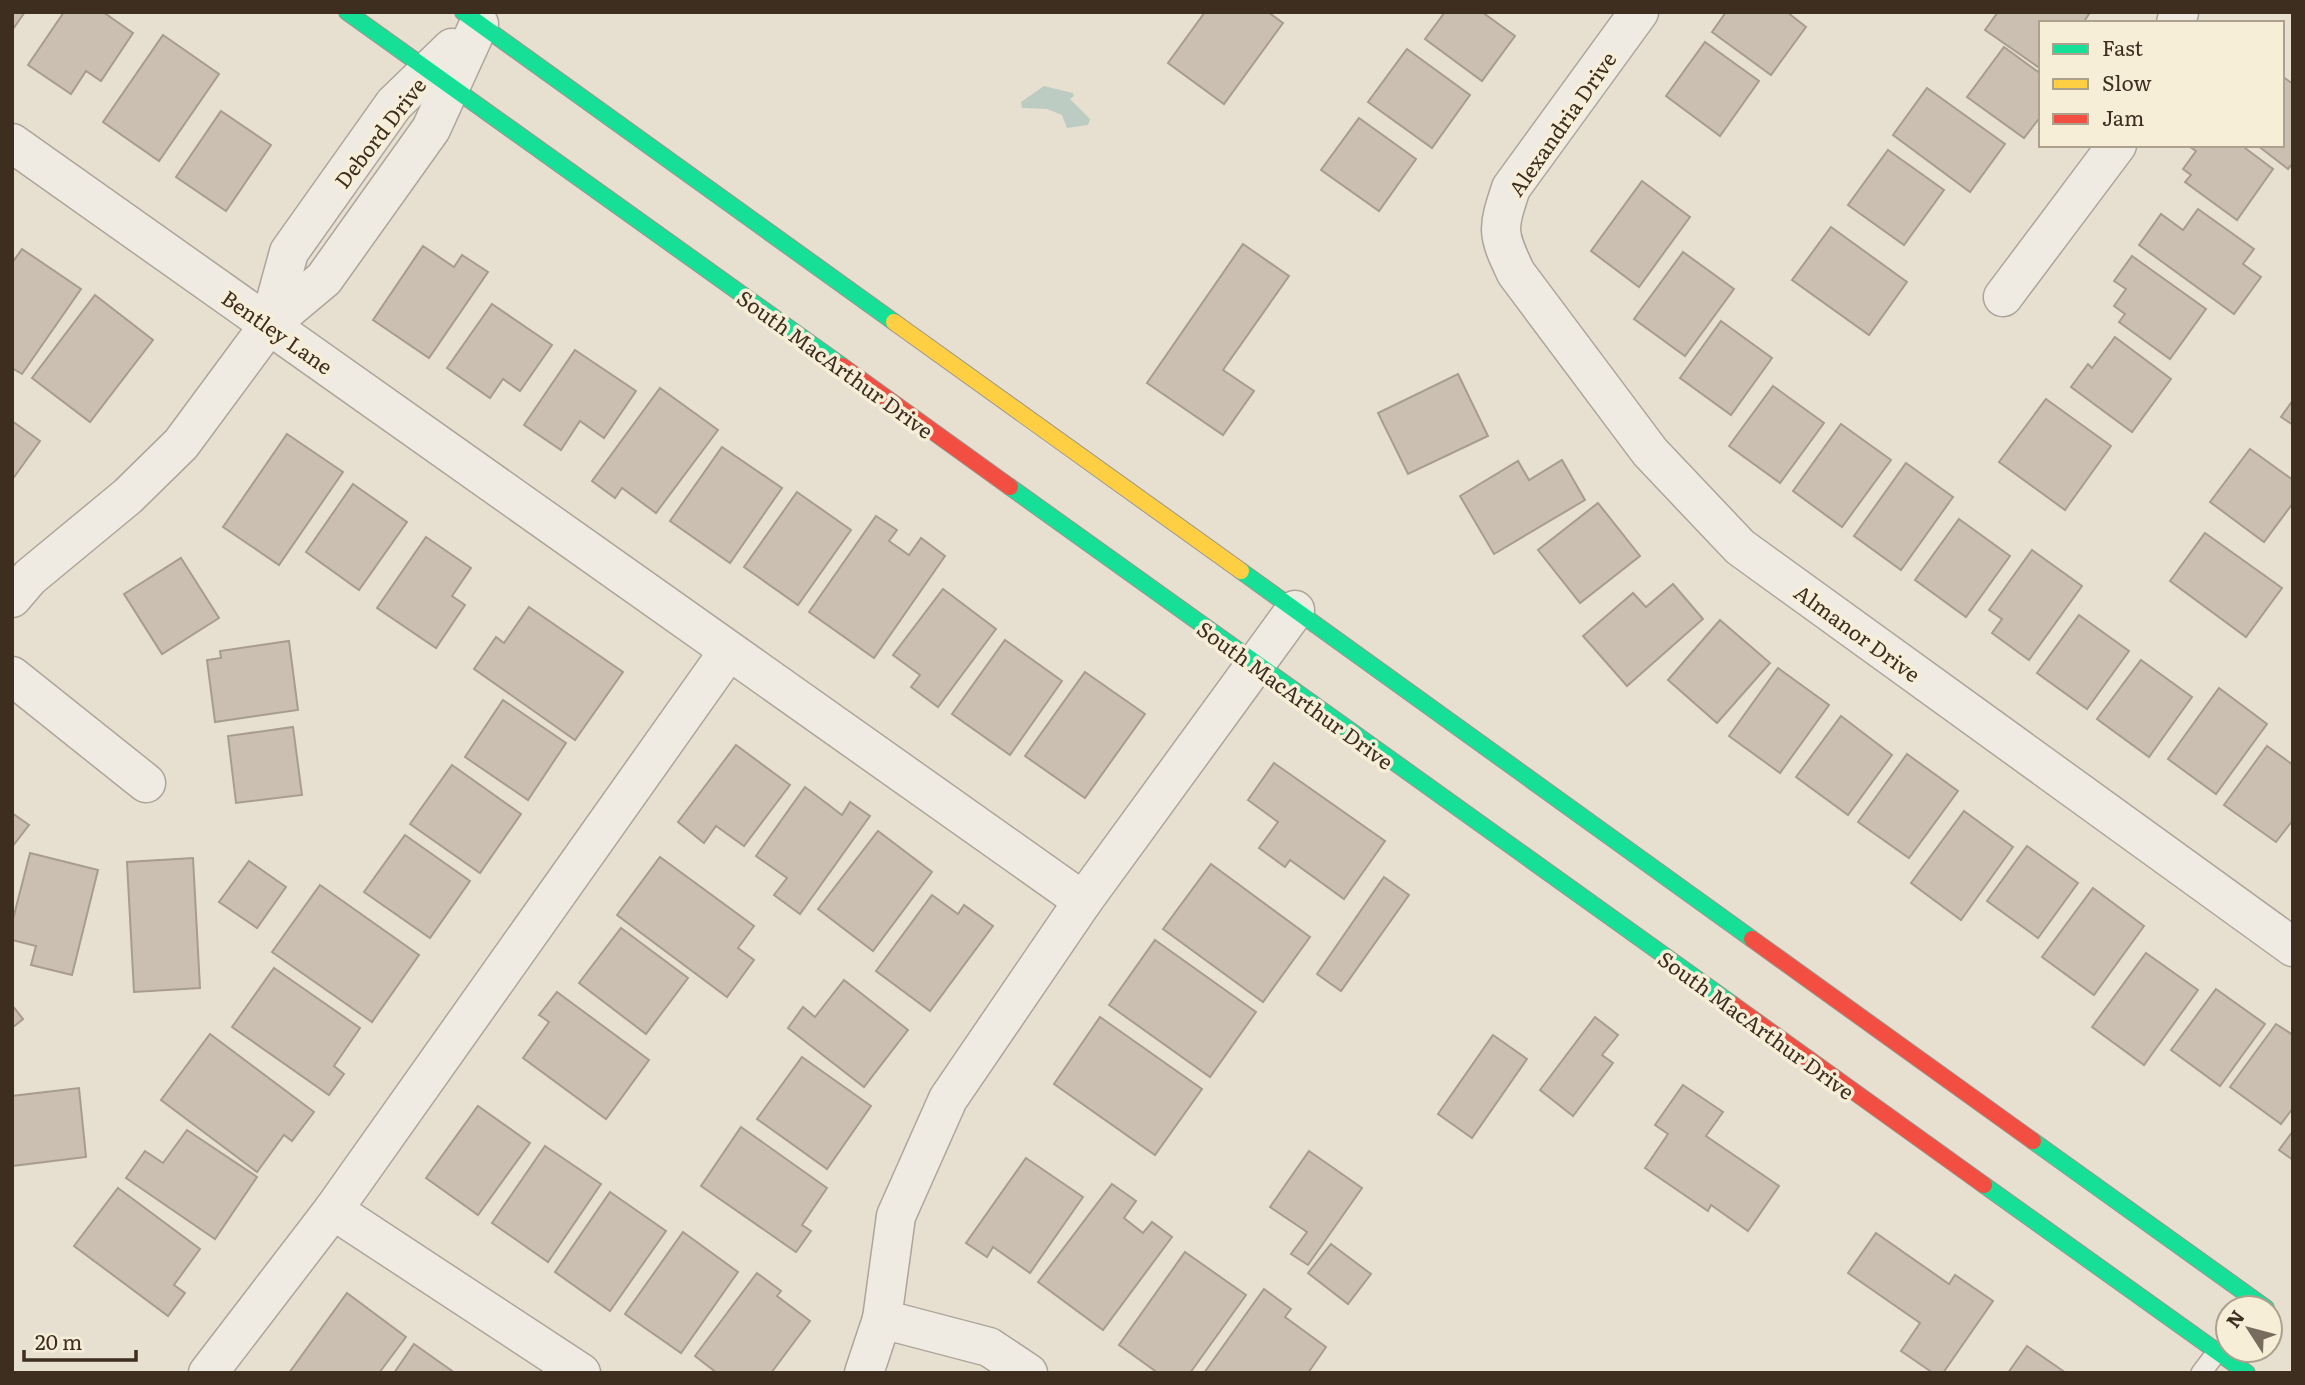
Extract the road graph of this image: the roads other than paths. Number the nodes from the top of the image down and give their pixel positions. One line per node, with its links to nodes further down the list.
1 (347, 12): 4 (main road, South MacArthur Drive)
2 (1639, 12): 7 (street, Alexandria Drive)
3 (471, 18): 4 (street, Debord Drive); 11 (main road)
4 (440, 79): 9 (street, Debord Drive); 13 (main road, South MacArthur Drive)
5 (12, 143): 9 (street, Bentley Lane)
6 (2116, 147): 8 (street)
7 (1500, 240): 17 (street, Almanor Drive)
8 (2003, 297)
9 (269, 325): 10 (street, Debord Drive); 12 (street, Bentley Lane)
10 (12, 598)
11 (1294, 610): 13 (street); 19 (main road)
12 (728, 652): 16 (street, Bentley Lane); 18 (street)
13 (1256, 664): 16 (street); 21 (main road, South MacArthur Drive)
14 (12, 676): 15 (street)
15 (146, 783)
16 (1083, 901): 20 (street)
17 (2293, 947)
18 (333, 1210): 23 (street); 24 (street)
19 (2246, 1294)
20 (882, 1319): 25 (street); 26 (street)
21 (2214, 1350)
22 (2214, 1356): 27 (lane)
23 (208, 1373)
24 (581, 1373)
25 (864, 1373)
26 (1028, 1373)
27 (2201, 1373)

